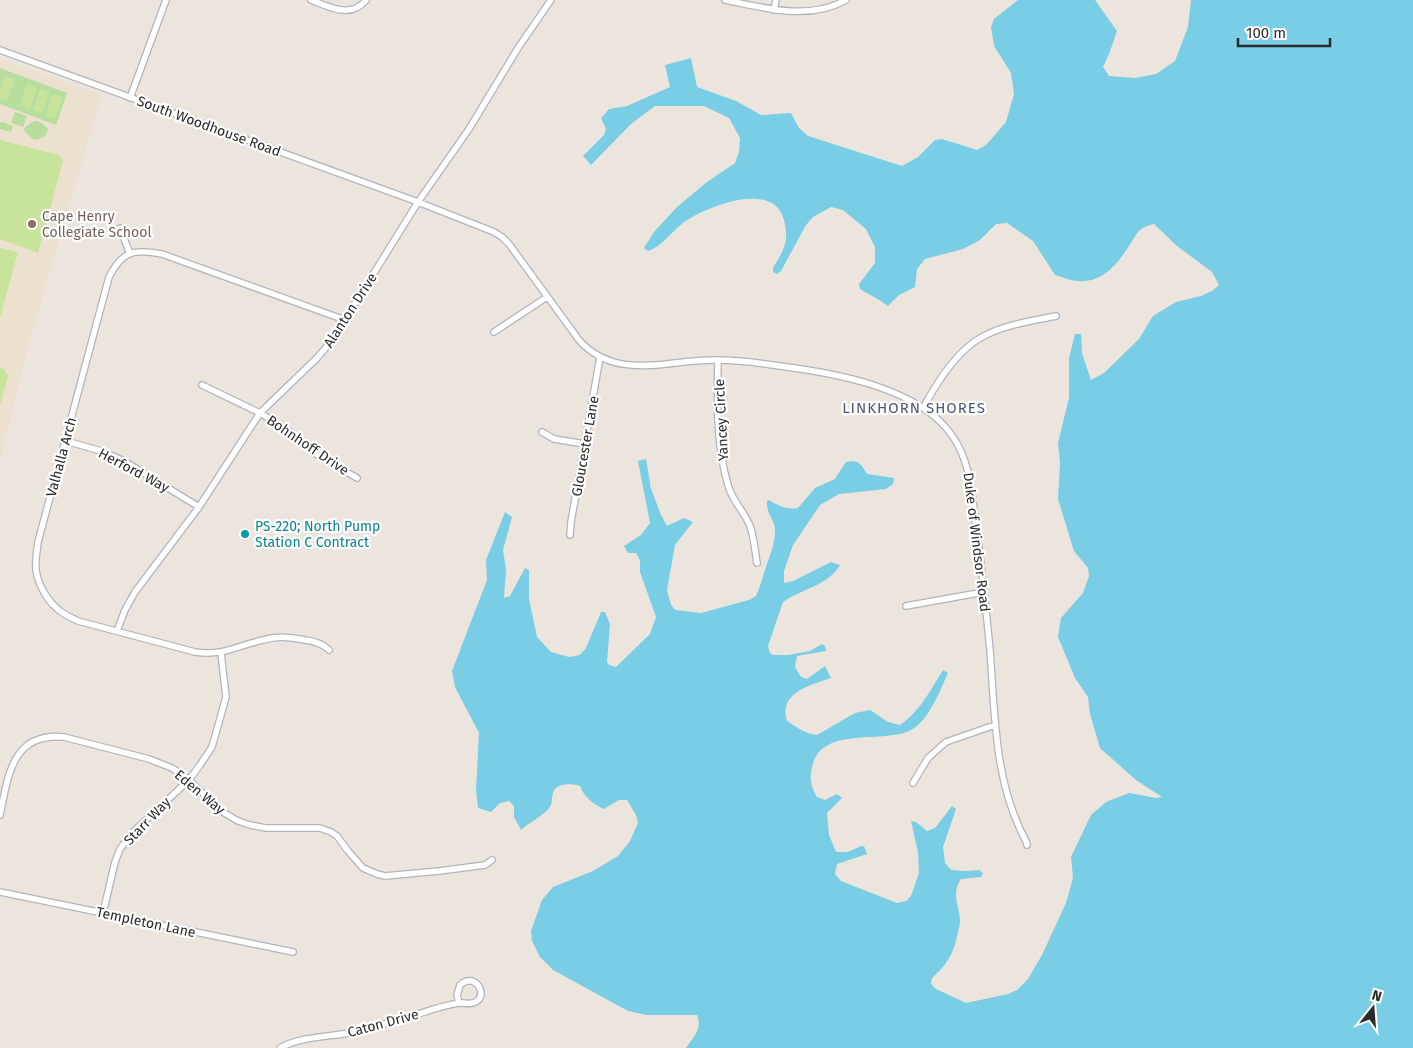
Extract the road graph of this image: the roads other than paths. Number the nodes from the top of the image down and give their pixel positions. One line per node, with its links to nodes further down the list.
1 (166, 0): 10 (street)
2 (311, 0): 3 (street)
3 (366, 0)
4 (553, 0): 11 (street, Alanton Drive)
5 (725, 0): 8 (street)
6 (776, 0): 8 (street)
7 (846, 0): 8 (street)
8 (774, 10)
9 (0, 50): 10 (street, South Woodhouse Road)
10 (130, 98): 11 (street, South Woodhouse Road)
11 (418, 202): 14 (street, Duke of Windsor Road); 16 (street, Alanton Drive)
12 (120, 228): 13 (street)
13 (130, 254): 16 (street); 24 (street, Valhalla Arch)
14 (547, 297): 17 (street); 18 (street, Duke of Windsor Road)
15 (1056, 316): 21 (street)
16 (345, 320): 22 (street, Alanton Drive)
17 (494, 332)
18 (600, 357): 19 (street, Duke of Windsor Road); 25 (street, Gloucester Lane)
19 (718, 360): 21 (street, Duke of Windsor Road); 29 (street, Yancey Circle)
20 (202, 385): 22 (street, Bohnhoff Drive)
21 (923, 408): 30 (street, Duke of Windsor Road)
22 (260, 413): 26 (street, Bohnhoff Drive); 27 (street, Alanton Drive)
23 (542, 432): 25 (street)
24 (66, 441): 27 (street, Herford Way); 32 (street, Valhalla Arch)
25 (585, 444): 28 (street, Gloucester Lane)
26 (357, 478)
27 (199, 507): 32 (street, Alanton Drive)
28 (570, 535)
29 (757, 563)
30 (984, 592): 31 (street); 35 (street, Duke of Windsor Road)
31 (906, 606)
32 (117, 632): 34 (street, Valhalla Arch)
33 (329, 650): 34 (street, Valhalla Arch)
34 (221, 653): 36 (street, Starr Way)
35 (995, 725): 37 (street); 39 (street, Duke of Windsor Road)
36 (188, 780): 38 (street, Eden Way); 40 (street, Eden Way); 42 (street, Starr Way)
37 (913, 783)
38 (0, 815)
39 (1027, 845)
40 (492, 860)
41 (0, 892): 42 (street, Templeton Lane)
42 (103, 913): 43 (street, Templeton Lane)
43 (293, 952)
44 (459, 1003): 44 (street, Caton Drive); 45 (street, Caton Drive)
45 (280, 1048)

